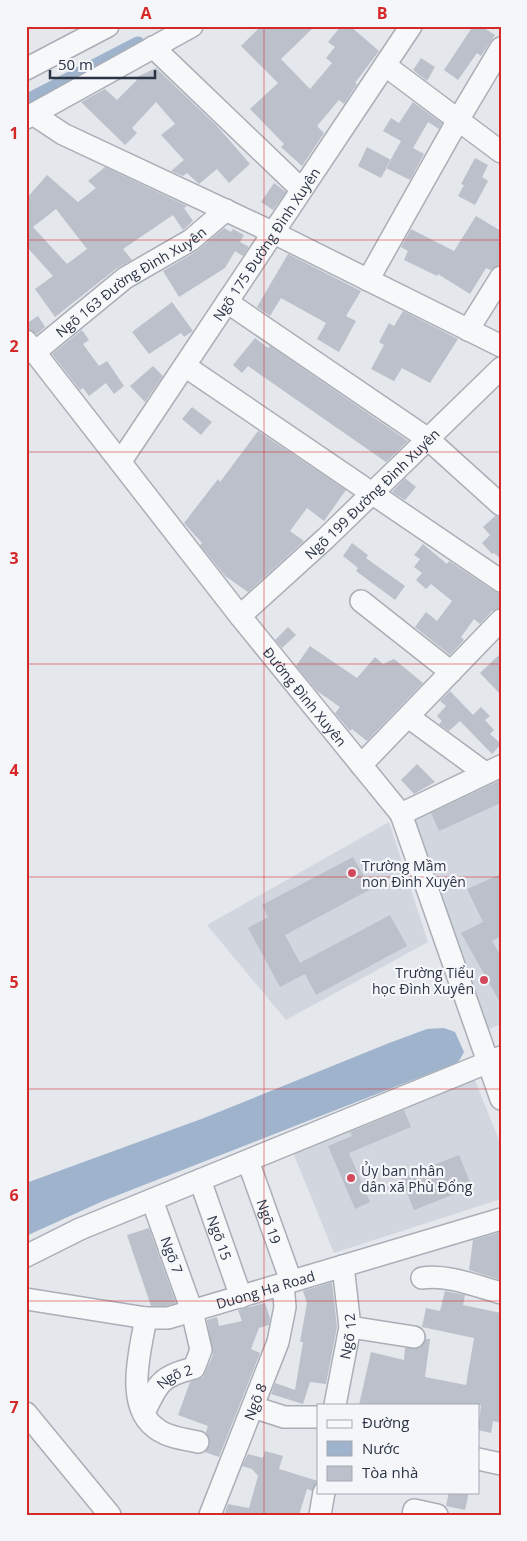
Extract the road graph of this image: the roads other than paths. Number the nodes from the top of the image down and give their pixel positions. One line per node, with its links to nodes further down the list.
1 (108, 26): 7 (street)
2 (192, 26): 4 (street)
3 (411, 26): 6 (street, Ngõ 175 Đường Đình Xuyên)
4 (153, 47): 8 (street); 11 (street)
5 (501, 48): 9 (street)
6 (386, 66): 9 (street); 11 (street, Ngõ 175 Đường Đình Xuyên)
7 (26, 69)
8 (30, 116): 12 (street)
9 (458, 120): 10 (street); 15 (street)
10 (501, 152)
11 (301, 189): 13 (street, Ngõ 175 Đường Đình Xuyên)
12 (226, 210): 13 (street); 18 (street, Ngõ 163 Đường Đình Xuyên)
13 (272, 232): 15 (street); 16 (street, Ngõ 175 Đường Đình Xuyên)
14 (501, 277): 17 (street)
15 (368, 280): 17 (street)
16 (227, 302): 20 (street, Ngõ 175 Đường Đình Xuyên); 22 (street)
17 (468, 330): 19 (street)
18 (31, 346): 23 (street, Đường Đình Xuyên)
19 (501, 346)
20 (185, 366): 23 (street, Ngõ 175 Đường Đình Xuyên); 24 (street)
21 (501, 368): 22 (street, Ngõ 199 Đường Đình Xuyên)
22 (428, 439): 24 (street, Ngõ 199 Đường Đình Xuyên); 25 (street)
23 (121, 461): 28 (street, Đường Đình Xuyên)
24 (371, 494): 26 (street); 28 (street, Ngõ 199 Đường Đình Xuyên)
25 (501, 505)
26 (501, 581)
27 (361, 601): 30 (street)
28 (240, 616): 32 (street, Đường Đình Xuyên)
29 (501, 620): 30 (street)
30 (451, 672): 32 (street)
31 (414, 721): 33 (street)
32 (361, 765): 34 (street, Đường Đình Xuyên)
33 (493, 770): 34 (street)
34 (401, 814): 35 (street, Đường Đình Xuyên)
35 (494, 1060): 36 (street, Đường Đình Xuyên); 37 (street)
36 (501, 1099)
37 (248, 1161): 38 (street); 44 (street, Ngõ 19)
38 (200, 1180): 39 (street); 46 (street, Ngõ 15)
39 (152, 1200): 41 (street); 48 (street, Ngõ 7)
40 (501, 1219): 42 (street, Duong Ha Road)
41 (26, 1256)
42 (343, 1266): 44 (street, Duong Ha Road); 50 (street, Ngõ 12)
43 (422, 1278): 45 (street)
44 (287, 1283): 46 (street, Duong Ha Road); 53 (street, Ngõ 8)
45 (501, 1292)
46 (240, 1297): 48 (street, Duong Ha Road)
47 (26, 1299): 49 (street, Duong Ha Road)
48 (192, 1311): 49 (street, Duong Ha Road); 54 (street, Ngõ 2)
49 (146, 1318): 54 (street)
50 (350, 1327): 51 (street); 52 (street, Ngõ 12)
51 (414, 1337)
52 (335, 1404)
53 (253, 1407): 56 (street); 62 (street, Ngõ 8)
54 (144, 1412): 57 (street)
55 (26, 1413): 61 (street)
56 (317, 1418)
57 (198, 1442)
58 (480, 1459): 59 (street)
59 (501, 1464)
60 (324, 1494): 63 (street)
61 (110, 1515)
62 (210, 1515)
63 (320, 1515)
64 (412, 1515): 65 (street)
65 (438, 1515)

